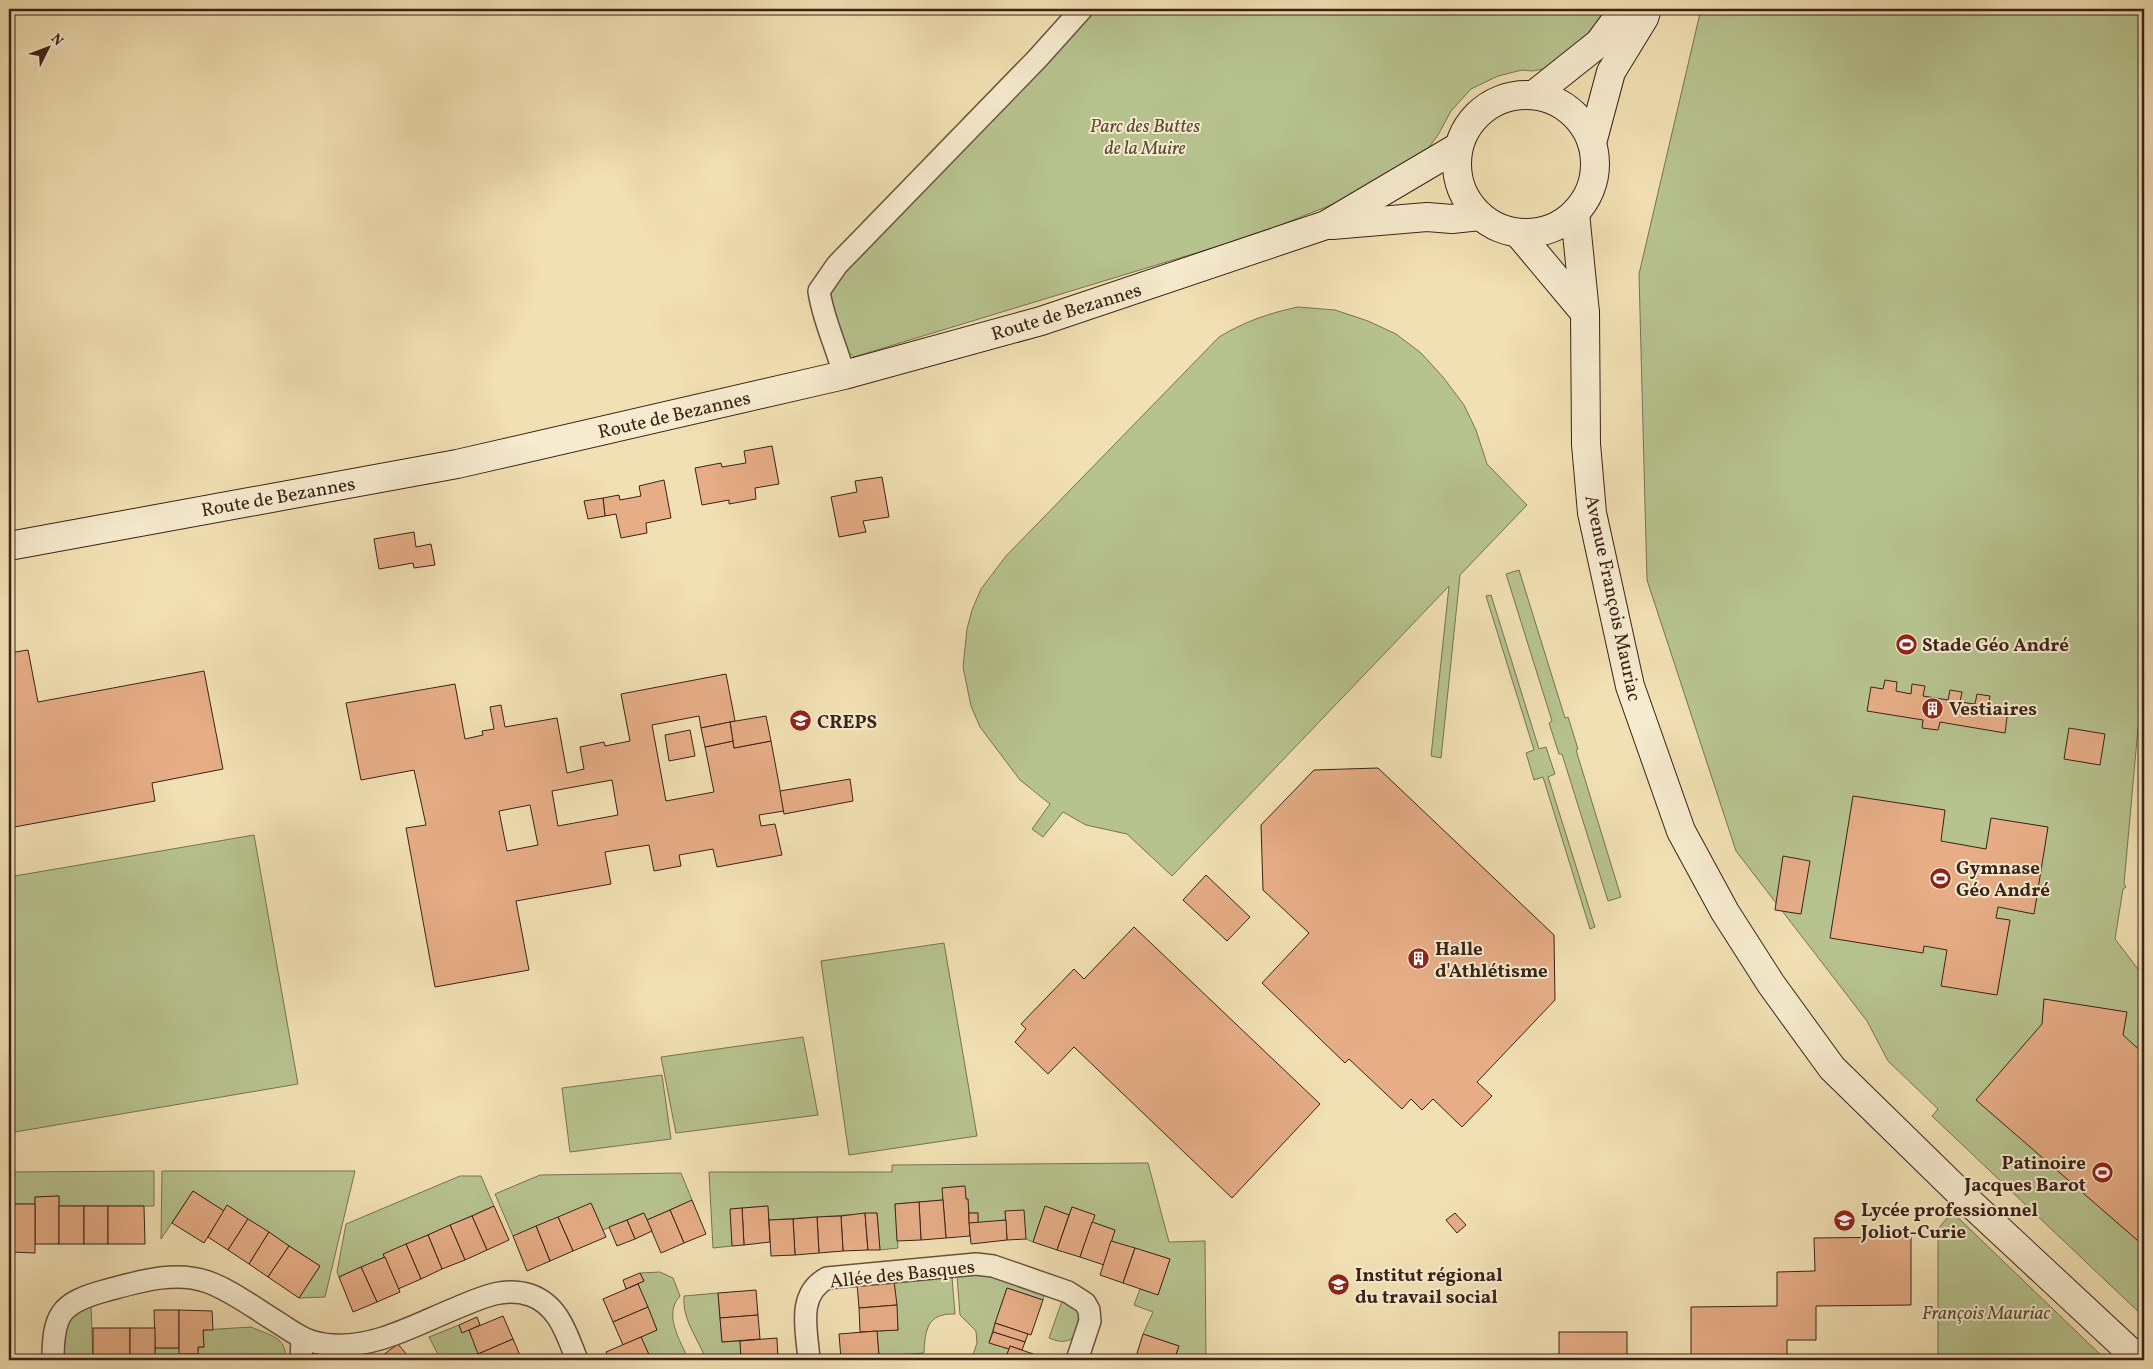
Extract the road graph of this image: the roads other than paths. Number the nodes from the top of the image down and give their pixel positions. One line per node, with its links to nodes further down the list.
1 (1082, 9): 12 (street)
2 (1624, 9): 4 (street)
3 (1647, 9): 5 (street)
4 (1535, 94): 5 (street); 6 (street)
5 (1592, 142): 7 (street)
6 (1458, 147): 8 (street); 9 (street, Route de Bezannes)
7 (1575, 213): 10 (street); 11 (street, Avenue François Mauriac)
8 (1480, 216): 9 (street, Route de Bezannes); 10 (street)
9 (1326, 225): 12 (street, Route de Bezannes)
10 (1518, 233): 11 (street)
11 (1585, 313): 19 (street, Avenue François Mauriac)
12 (844, 375): 13 (street, Route de Bezannes)
13 (9, 546)
14 (302, 1350): 15 (street); 16 (street)
15 (53, 1360)
16 (577, 1360)
17 (809, 1360): 18 (street, Allée des Basques)
18 (1077, 1360)
19 (2139, 1360)

